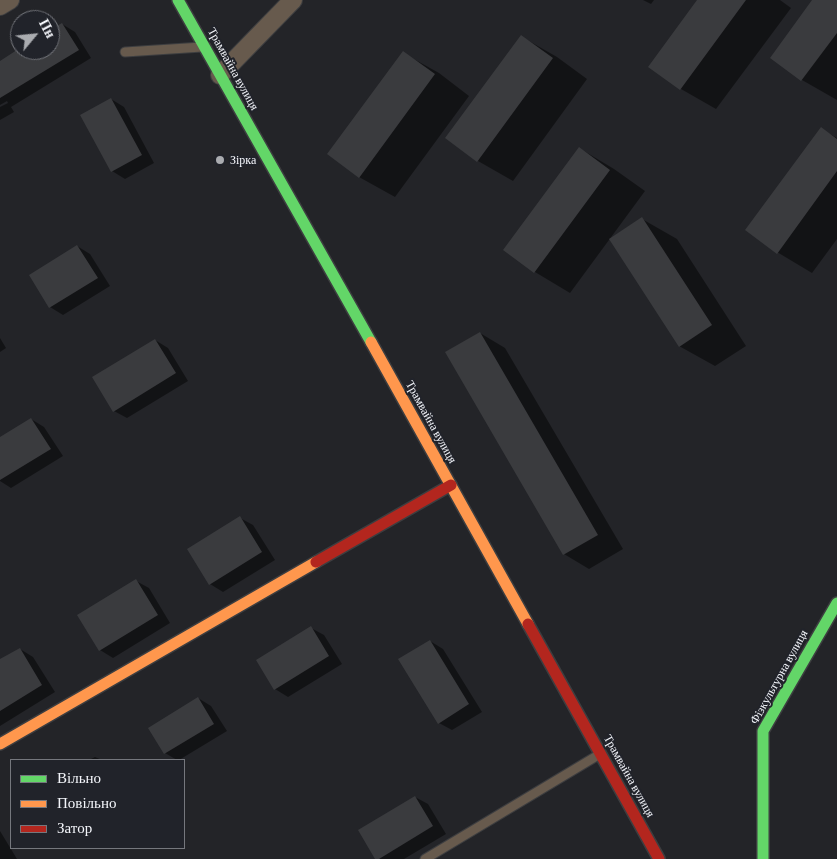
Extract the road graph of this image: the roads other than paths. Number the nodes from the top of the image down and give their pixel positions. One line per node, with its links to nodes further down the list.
1 (10, 0): 4 (street)
2 (178, 0): 5 (street, Трамвайна вулиця)
3 (293, 0): 7 (street)
4 (0, 6)
5 (204, 47): 6 (lane); 7 (street, Трамвайна вулиця)
6 (125, 52)
7 (220, 75): 8 (street, Трамвайна вулиця)
8 (450, 485): 10 (street); 11 (street, Трамвайна вулиця)
9 (837, 602): 14 (street, Фiзкультурна вулиця)
10 (0, 744)
11 (600, 754): 12 (lane); 13 (street, Трамвайна вулиця)
12 (425, 859)
13 (659, 859)
14 (763, 859)

